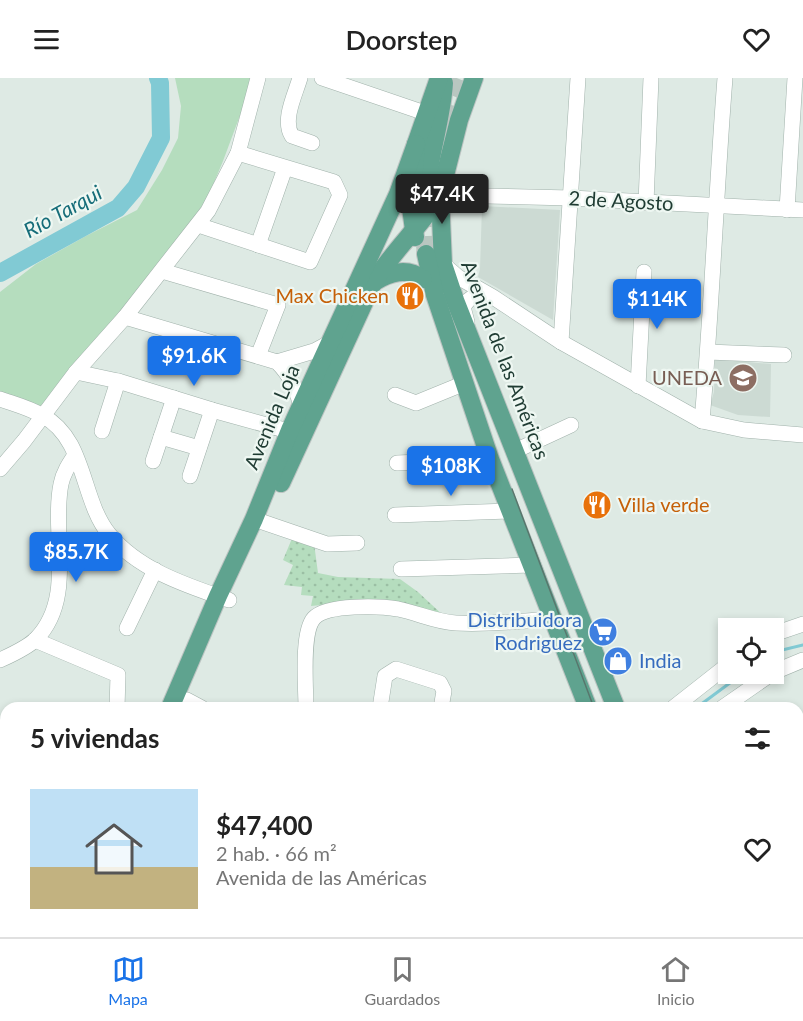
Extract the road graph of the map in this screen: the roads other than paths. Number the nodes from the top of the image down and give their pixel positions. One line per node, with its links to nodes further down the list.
1 (258, 78): 13 (street)
2 (300, 78): 11 (street)
3 (322, 78): 10 (street)
4 (442, 78): 10 (main road, Avenida de las Américas); 15 (main road)
5 (474, 78): 15 (main road, Avenida de las Américas)
6 (578, 78): 16 (street)
7 (651, 78): 17 (street)
8 (724, 78): 18 (street)
9 (795, 78): 19 (street)
10 (425, 113): 12 (main road, Avenida de las Américas)
11 (312, 142)
12 (416, 144): 22 (main road, Avenida de las Américas); 33 (main road, Avenida Loja)
13 (238, 153): 14 (street); 21 (street)
14 (285, 168): 23 (street); 23 (street)
15 (433, 189): 16 (street, 2 de Agosto); 22 (main road, Avenida Loja); 24 (main road, Avenida de las Américas)
16 (572, 198): 17 (street, 2 de Agosto); 32 (street)
17 (646, 202): 18 (street, 2 de Agosto)
18 (715, 207): 19 (street, 2 de Agosto); 34 (street)
19 (787, 210): 20 (street, 2 de Agosto)
20 (803, 210)
21 (198, 225): 23 (street); 25 (street)
22 (414, 232): 27 (main road, Avenida de las Américas); 28 (main road, Avenida Loja)
23 (258, 245)
24 (434, 257): 29 (street); 31 (main road, Avenida de las Américas); 51 (main road, Avenida de las Américas); 63 (main road, Avenida de las Américas)
25 (162, 271): 30 (street); 36 (street)
26 (644, 272): 41 (street)
27 (423, 279): 28 (main road); 40 (main road, Avenida de las Américas)
28 (373, 283): 52 (main road, Avenida Loja)
29 (493, 297): 31 (street); 32 (street)
30 (125, 317): 36 (street); 38 (street)
31 (470, 336): 56 (main road, Avenida de las Américas)
32 (561, 342): 41 (street)
33 (329, 343): 37 (street); 45 (main road, Avenida Loja)
34 (708, 352): 35 (street); 48 (street)
35 (784, 355)
36 (258, 356): 37 (street)
37 (277, 362): 45 (street)
38 (76, 372): 39 (street); 47 (street)
39 (118, 381): 43 (street); 50 (street)
40 (460, 386): 42 (street); 51 (main road, Avenida de las Américas)
41 (638, 386): 48 (street)
42 (395, 395)
43 (174, 398): 46 (street); 54 (street)
44 (0, 399): 47 (street)
45 (301, 406): 52 (main road, Avenida Loja)
46 (212, 410): 52 (street); 55 (street)
47 (42, 415): 57 (street); 61 (street)
48 (702, 421): 53 (street)
49 (571, 425): 56 (street)
50 (102, 431)
51 (482, 431): 58 (main road, Avenida de las Américas)
52 (296, 432): 66 (main road, Avenida Loja)
53 (803, 435)
54 (161, 437): 55 (street); 59 (street)
55 (199, 448): 62 (street)
56 (514, 451): 63 (main road, Avenida de las Américas)
57 (75, 455): 70 (street); 76 (street)
58 (490, 459): 60 (street); 64 (main road, Avenida de las Américas)
59 (153, 461)
60 (397, 463)
61 (0, 469)
62 (190, 476)
63 (527, 483): 89 (main road, Avenida de las Américas)
64 (509, 511): 65 (street); 68 (main road, Avenida de las Américas)
65 (395, 515)
66 (259, 522): 67 (street); 71 (main road, Avenida Loja)
67 (357, 543)
68 (531, 565): 69 (street); 72 (main road, Avenida de las Américas)
69 (401, 569)
70 (156, 570): 71 (street); 74 (street)
71 (224, 598): 83 (main road, Avenida Loja); 84 (main road, Avenida Loja)
72 (552, 619): 85 (street); 88 (main road, Avenida de las Américas)
73 (803, 624): 75 (street)
74 (127, 628)
75 (784, 631)
76 (35, 640): 77 (street); 82 (street)
77 (0, 660)
78 (803, 660): 79 (street)
79 (784, 668)
80 (718, 673): 90 (street)
81 (756, 684): 91 (street)
82 (117, 702)
83 (173, 702)
84 (192, 702)
85 (306, 702)
86 (381, 702): 87 (street)
87 (442, 702)
88 (586, 702)
89 (614, 702)
90 (681, 702)
91 (731, 702)

